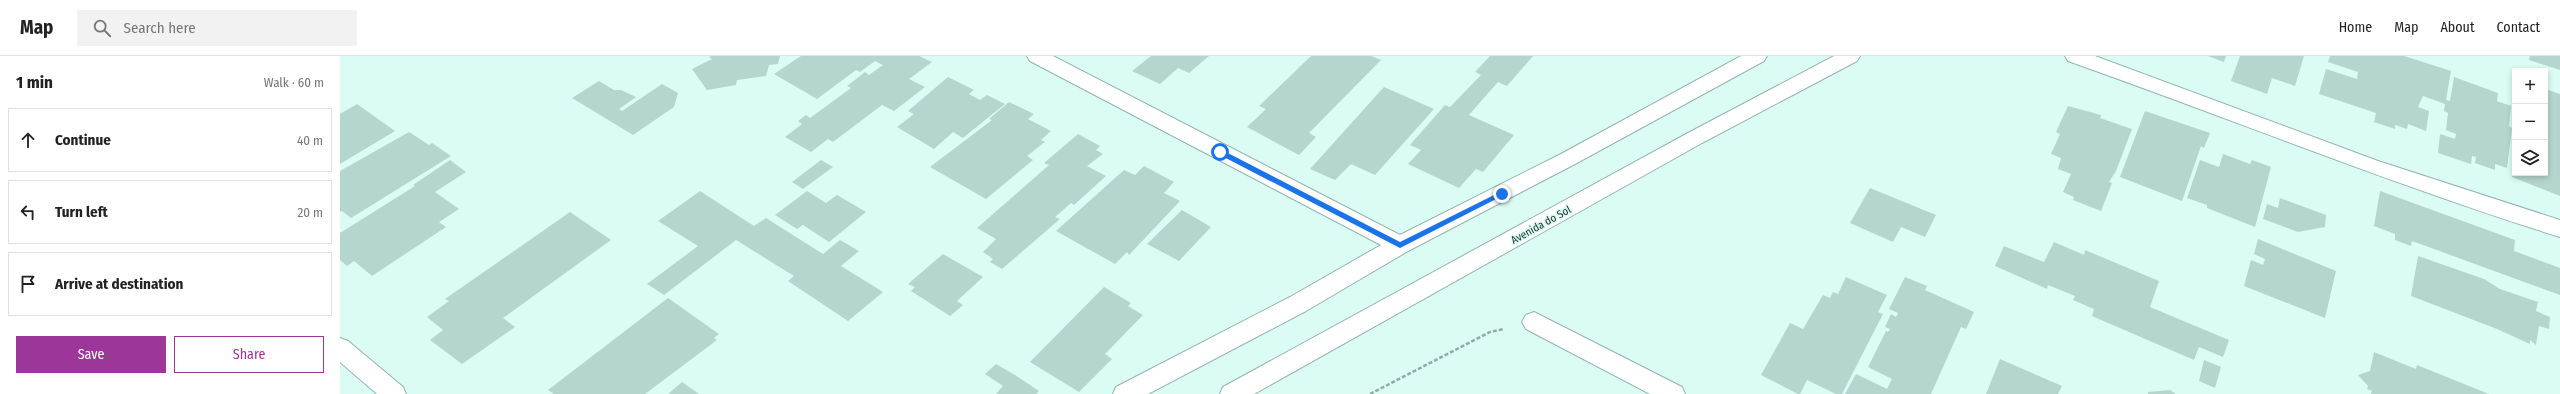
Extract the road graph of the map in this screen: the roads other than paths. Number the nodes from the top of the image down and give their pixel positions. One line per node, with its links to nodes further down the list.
1 (1037, 56): 6 (street)
2 (1757, 56): 6 (street)
3 (1850, 56): 11 (street, Avenida do Sol)
4 (2075, 56): 5 (street)
5 (2560, 229)
6 (1400, 245): 10 (street)
7 (1534, 322): 12 (street)
8 (340, 348): 9 (street)
9 (394, 394)
10 (1124, 394)
11 (1232, 394)
12 (1673, 394)

